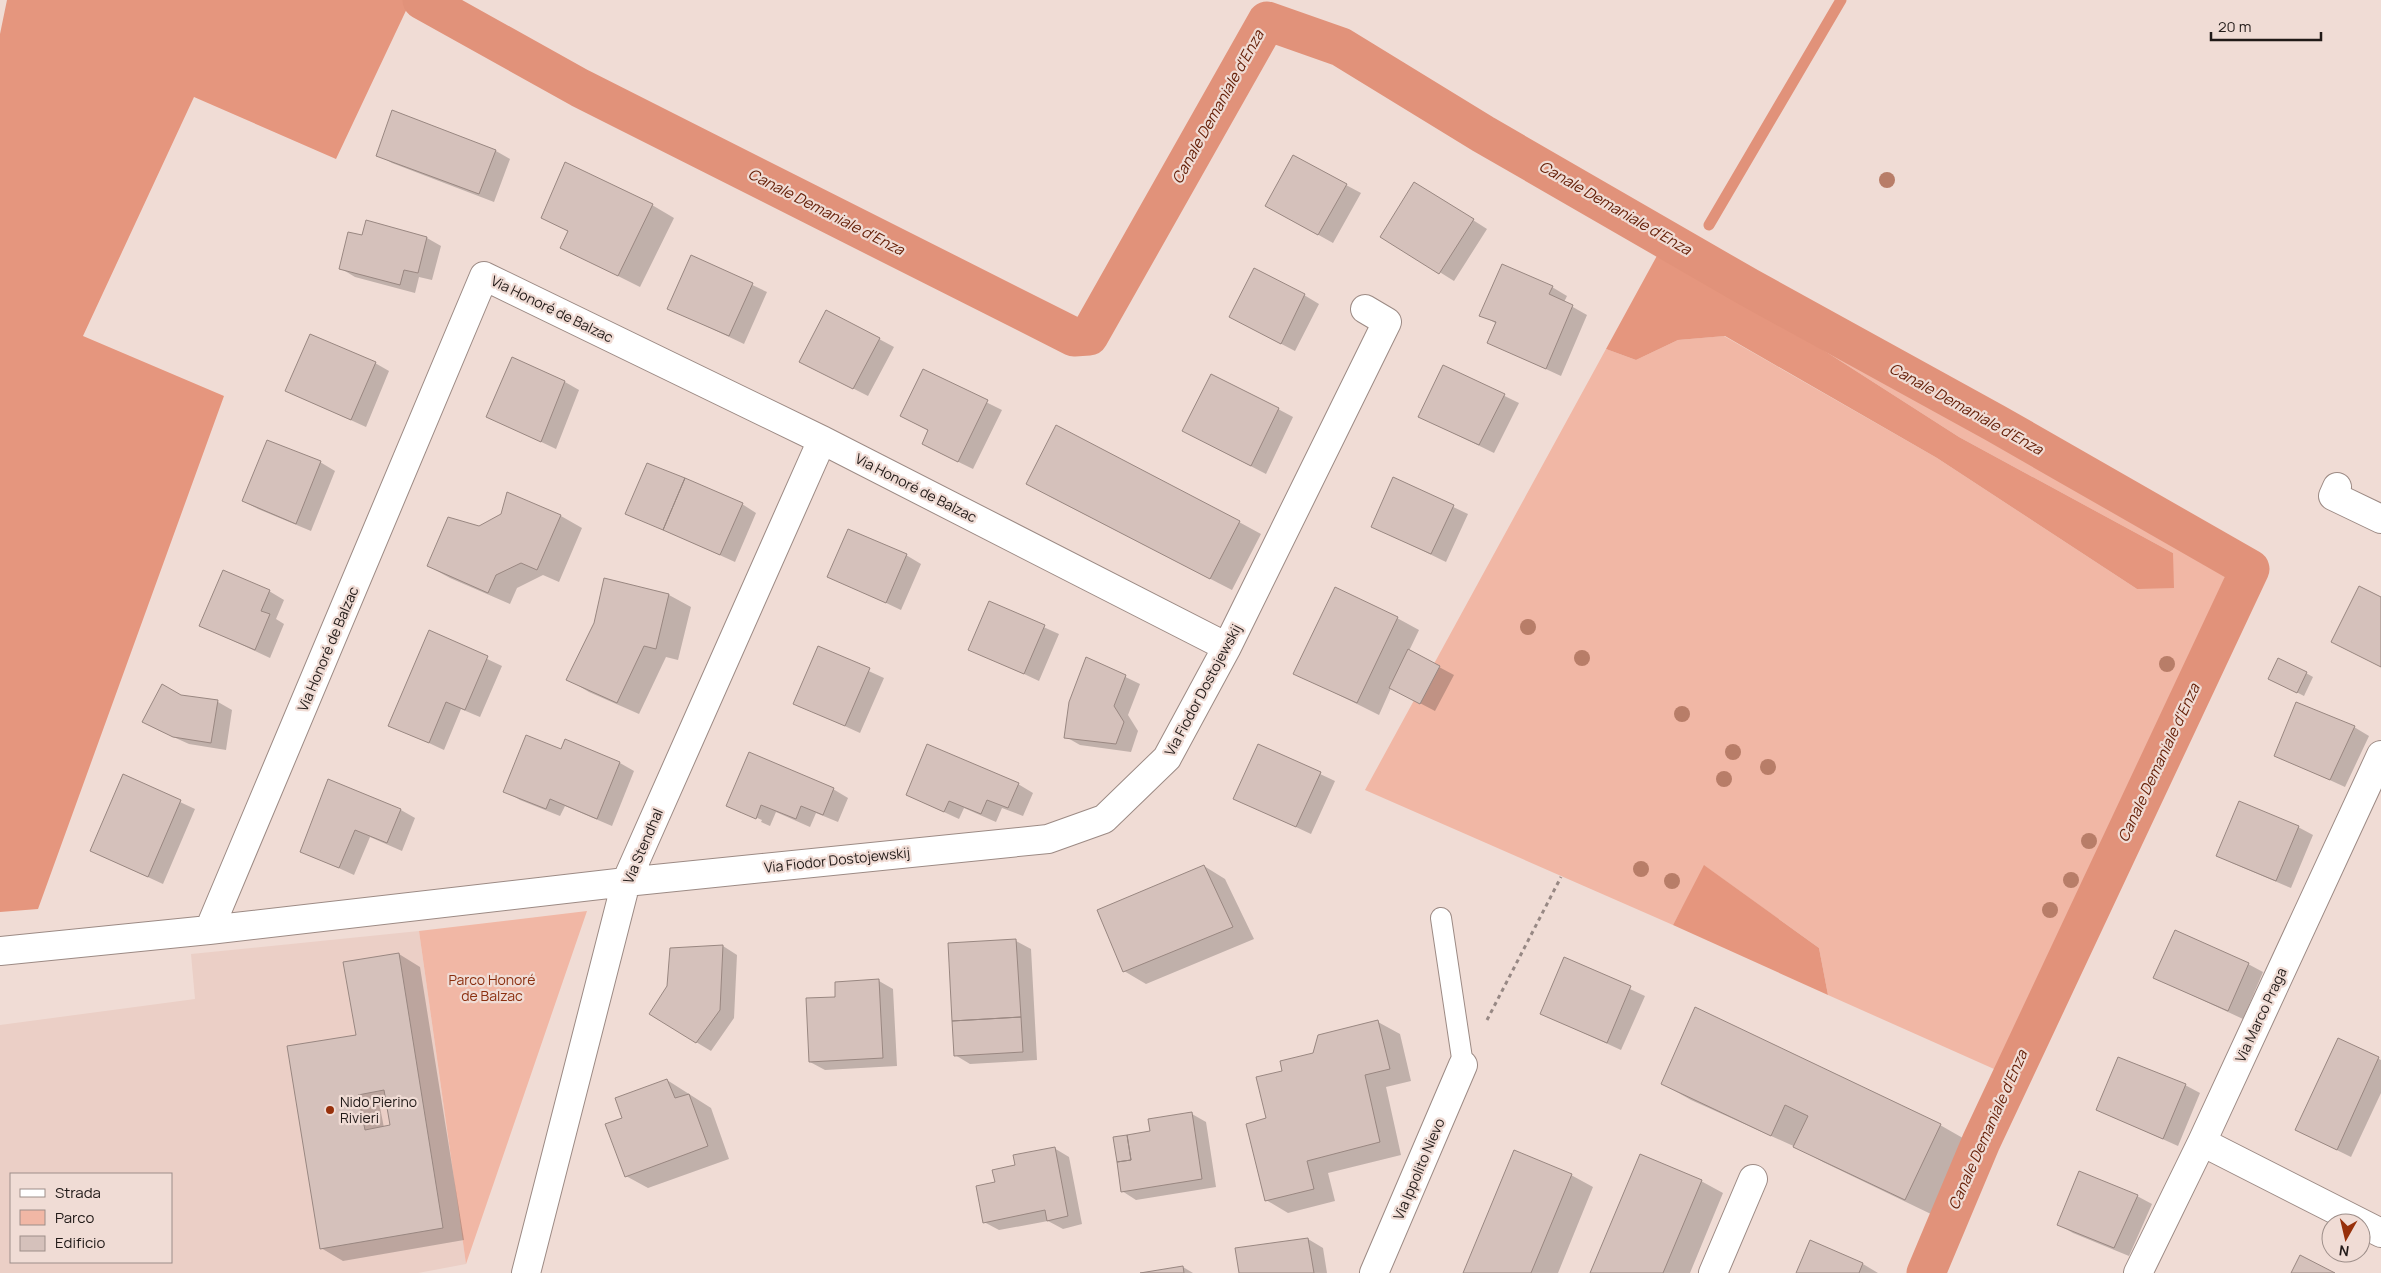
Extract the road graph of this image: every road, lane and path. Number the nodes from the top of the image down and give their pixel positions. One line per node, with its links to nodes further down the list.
1 (1365, 309): 5 (street, Via Fiodor Dostojewskij)
2 (822, 440): 5 (street, Via Honoré de Balzac); 8 (street, Via Stendhal); 10 (street, Via Honoré de Balzac)
3 (2337, 487): 4 (street)
4 (2381, 519)
5 (1227, 647): 8 (street, Via Fiodor Dostojewskij)
6 (2381, 755): 13 (street, Via Marco Praga)
7 (1561, 877): 12 (path)
8 (626, 882): 10 (street); 16 (street, Via Stendhal)
9 (1441, 918): 12 (lane)
10 (209, 930): 11 (street)
11 (7, 946)
12 (1463, 1065): 17 (street, Via Ippolito Nievo)
13 (2202, 1142): 15 (street); 19 (street, Via Marco Praga)
14 (1753, 1179): 18 (street)
15 (2381, 1233)
16 (526, 1273)
17 (1374, 1273)
18 (1713, 1273)
19 (2138, 1273)

